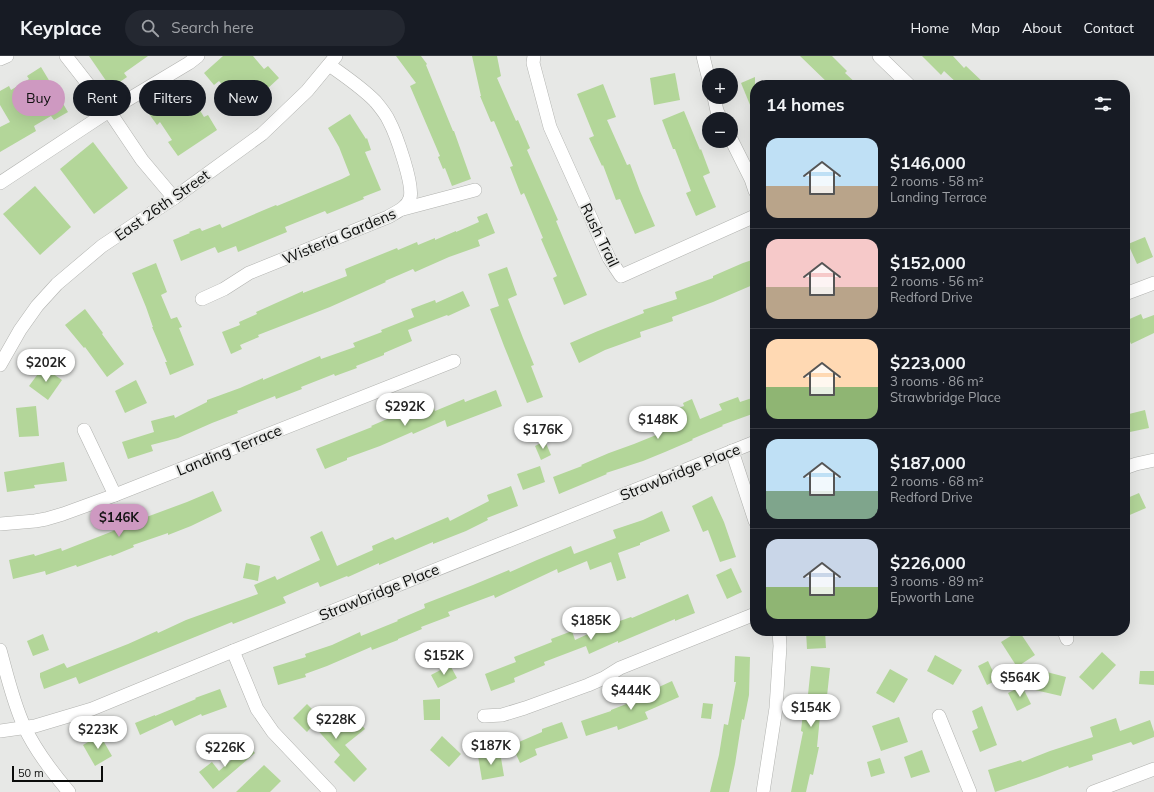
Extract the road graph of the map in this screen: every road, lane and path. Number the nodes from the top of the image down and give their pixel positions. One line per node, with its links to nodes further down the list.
1 (7, 56): 7 (street)
2 (66, 56): 10 (street)
3 (198, 56): 12 (street)
4 (534, 56): 21 (street, Rush Trail)
5 (703, 56): 9 (street)
6 (879, 56): 11 (street)
7 (0, 59)
8 (332, 61): 19 (street, East 26th Street); 20 (street, Wisteria Gardens)
9 (706, 68)
10 (85, 80)
11 (904, 80)
12 (131, 98)
13 (101, 116): 17 (street)
14 (112, 116): 19 (street)
15 (736, 148): 16 (street)
16 (750, 177)
17 (0, 183)
18 (475, 190): 20 (street)
19 (174, 198): 26 (street, East 26th Street)
20 (403, 209): 24 (street, Wisteria Gardens)
21 (750, 218)
22 (1154, 283): 23 (street)
23 (1130, 292)
24 (202, 299)
25 (454, 361): 32 (street, Landing Terrace)
26 (0, 365)
27 (84, 430): 32 (street)
28 (750, 444): 29 (street, Strawbridge Place)
29 (732, 451): 33 (street); 38 (street, Strawbridge Place)
30 (1154, 460): 31 (street)
31 (1130, 466)
32 (115, 495): 34 (street, Landing Terrace)
33 (750, 506)
34 (0, 524)
35 (750, 616): 39 (street)
36 (779, 636): 46 (street)
37 (0, 650): 41 (street)
38 (233, 651): 41 (street, Strawbridge Place); 45 (street)
39 (484, 716)
40 (939, 716): 47 (street)
41 (25, 728): 42 (street, Strawbridge Place); 44 (street)
42 (0, 731)
43 (1154, 769): 48 (street)
44 (69, 792)
45 (330, 792)
46 (763, 792)
47 (970, 792)
48 (1093, 792)

